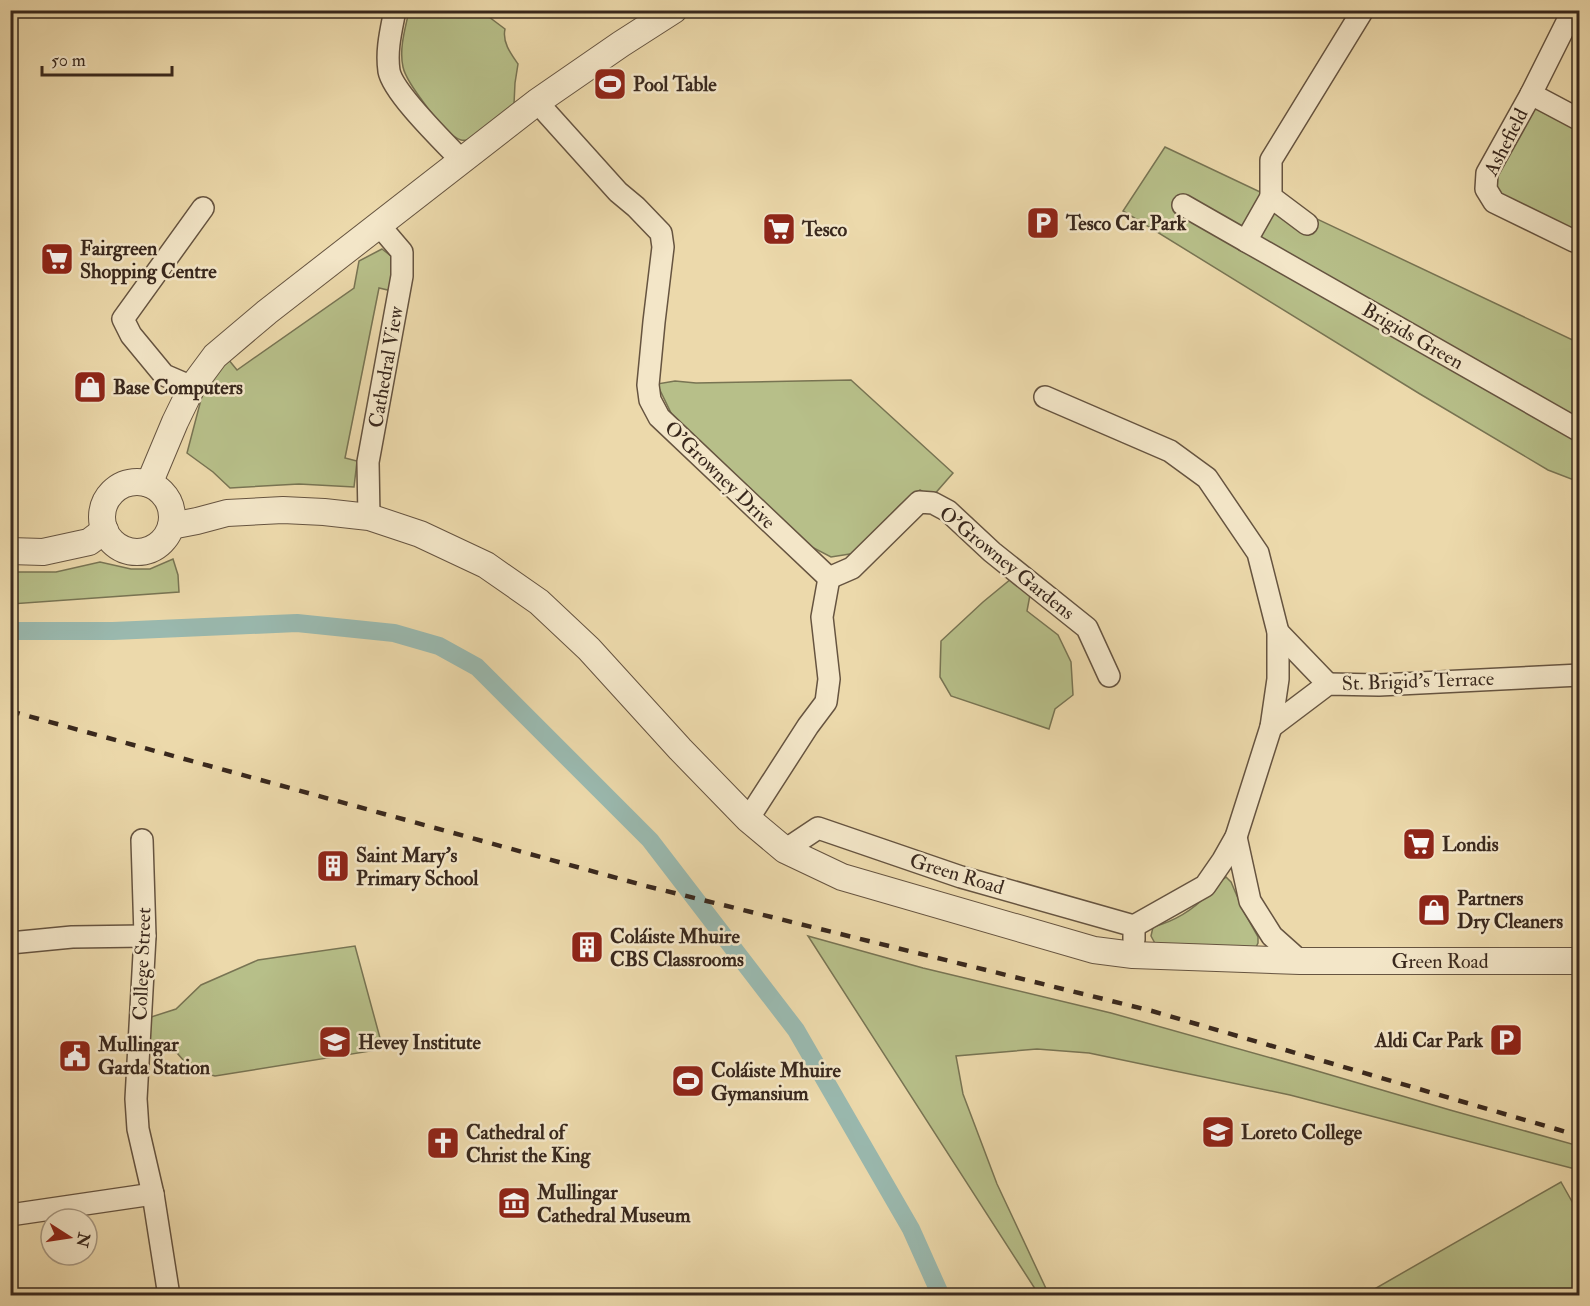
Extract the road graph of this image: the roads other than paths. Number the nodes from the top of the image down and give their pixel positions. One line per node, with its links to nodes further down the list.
1 (395, 10): 8 (street)
2 (674, 10): 6 (street)
3 (1363, 10): 9 (street)
4 (1573, 10): 5 (street, Ashefield)
5 (1531, 94): 7 (street, Ashefield); 15 (street, Ashefield)
6 (537, 102): 8 (street); 24 (street, O'Growney Drive)
7 (1580, 120)
8 (462, 161): 13 (street)
9 (1271, 197): 12 (street); 14 (street)
10 (1183, 206): 14 (street, Brigids Green)
11 (203, 208): 16 (street)
12 (1307, 224)
13 (379, 225): 16 (street); 20 (street, Cathedral View)
14 (1246, 241): 18 (street, Brigids Green)
15 (1580, 241)
16 (192, 387): 19 (street)
17 (1045, 397): 25 (street)
18 (1580, 430)
19 (149, 484): 21 (street); 22 (street)
20 (369, 517): 21 (street); 30 (street)
21 (171, 526): 22 (street)
22 (105, 530): 23 (street)
23 (10, 551)
24 (829, 578): 27 (street, O'Growney Gardens); 30 (street)
25 (1278, 632): 28 (street); 29 (street)
26 (1580, 675): 28 (street, St. Brigid's Terrace)
27 (1109, 676)
28 (1328, 684): 29 (street, St. Brigid's Terrace)
29 (1271, 727): 31 (street)
30 (748, 819): 33 (street)
31 (1236, 837): 34 (street); 38 (street)
32 (142, 840): 35 (street, College Street)
33 (779, 844): 34 (street, Green Road); 37 (street, Green Road)
34 (1134, 926): 37 (street)
35 (145, 936): 36 (street); 40 (street, College Street)
36 (10, 943)
37 (1133, 955): 38 (street, Green Road)
38 (1300, 961): 39 (street, Green Road)
39 (1580, 961)
40 (153, 1194): 41 (street); 42 (street, College Street)
41 (10, 1215)
42 (169, 1296)

